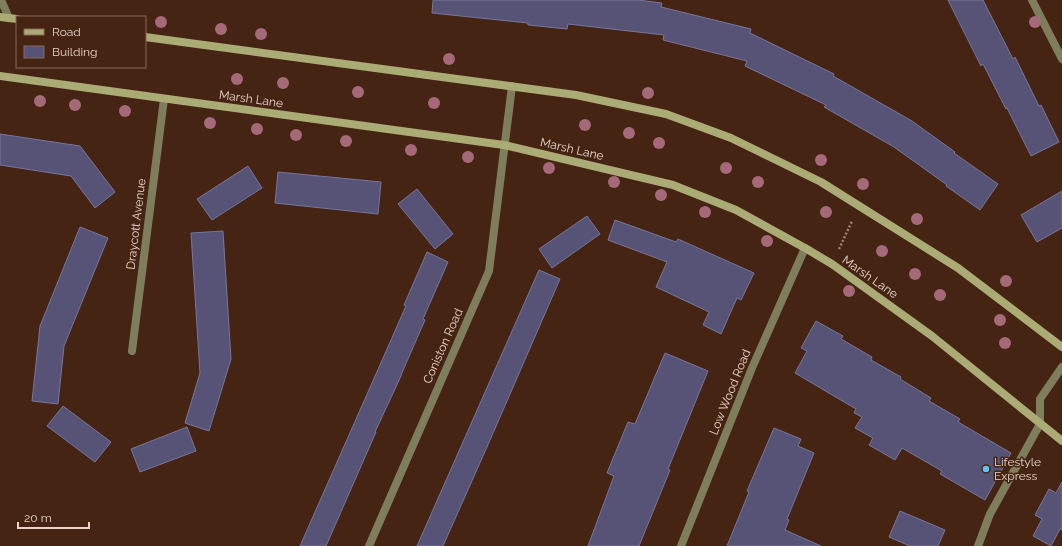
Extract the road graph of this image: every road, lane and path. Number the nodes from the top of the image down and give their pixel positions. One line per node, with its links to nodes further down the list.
1 (1, 0): 4 (street)
2 (1032, 0): 6 (street)
3 (0, 17): 4 (main road)
4 (13, 19)
5 (146, 37): 8 (main road)
6 (1062, 59)
7 (0, 76): 9 (main road, Marsh Lane)
8 (512, 86): 10 (street, Coniston Road); 11 (main road)
9 (164, 99): 10 (main road, Marsh Lane); 15 (street, Draycott Avenue)
10 (504, 146): 12 (main road, Marsh Lane); 19 (street, Coniston Road)
11 (859, 206): 13 (path); 14 (main road)
12 (805, 248): 13 (main road, Marsh Lane); 20 (street, Low Wood Road)
13 (832, 264): 17 (main road, Marsh Lane)
14 (1062, 347)
15 (132, 351)
16 (1062, 367): 17 (street)
17 (1040, 424): 18 (main road, Marsh Lane); 21 (street)
18 (1062, 441)
19 (368, 546)
20 (681, 546)
21 (978, 546)

